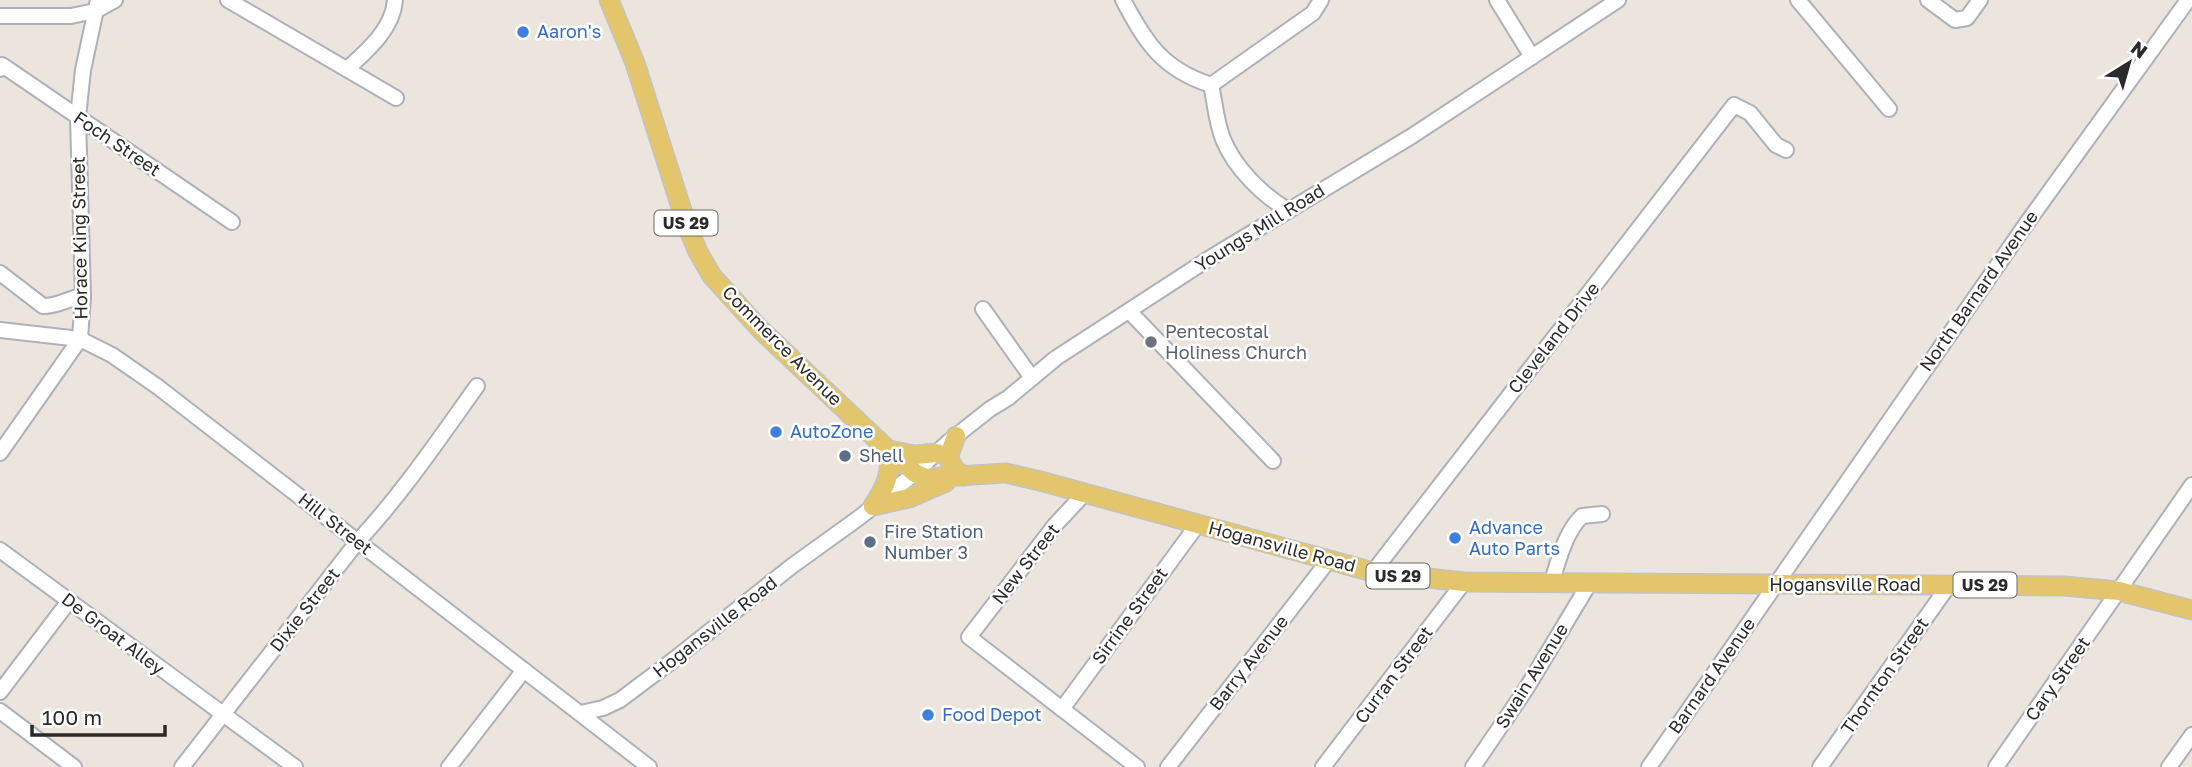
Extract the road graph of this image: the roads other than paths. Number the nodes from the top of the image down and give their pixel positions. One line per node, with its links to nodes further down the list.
1 (115, 0): 13 (street)
2 (228, 0): 17 (street)
3 (395, 0): 17 (street)
4 (609, 0): 34 (main road, Commerce Avenue / US 29)
5 (1123, 0): 18 (street)
6 (1321, 0): 18 (street)
7 (1497, 0): 15 (street)
8 (1618, 0): 15 (street, Youngs Mill Road)
9 (1798, 0): 20 (street)
10 (1928, 0): 11 (street)
11 (1980, 0)
12 (2188, 0): 52 (street, North Barnard Avenue)
13 (97, 5): 14 (street); 21 (street, Horace King Street)
14 (0, 16)
15 (1532, 57): 23 (street, Youngs Mill Road)
16 (1, 67): 21 (street, Foch Street)
17 (347, 69): 19 (street)
18 (1211, 85): 23 (street)
19 (396, 98)
20 (1889, 109)
21 (78, 117): 24 (street, Foch Street); 26 (street, Horace King Street)
22 (1786, 150): 48 (street, Cleveland Drive)
23 (1288, 210): 28 (street, Youngs Mill Road)
24 (232, 222)
25 (0, 273): 26 (street)
26 (83, 296): 30 (street, Horace King Street)
27 (982, 309): 31 (street)
28 (1129, 311): 31 (street, Youngs Mill Road); 37 (street)
29 (0, 330): 30 (street, Hill Street)
30 (80, 339): 35 (street, Horace King Street); 45 (street, Hill Street)
31 (1032, 378): 33 (street, Youngs Mill Road)
32 (477, 386): 45 (street, Dixie Street)
33 (956, 436): 36 (street, Youngs Mill Road); 39 (main road)
34 (888, 450): 36 (main road); 38 (main road, Commerce Avenue / US 29); 42 (main road)
35 (0, 453)
36 (937, 453): 38 (street, Youngs Mill Road)
37 (1273, 461)
38 (915, 473): 39 (main road, Hogansville Road / US 29); 42 (street, Hogansville Road)
39 (964, 476): 41 (main road, Hogansville Road / US 29); 42 (main road)
40 (2192, 485): 54 (street, Cary Street)
41 (1085, 493): 44 (main road, Hogansville Road / US 29); 61 (street, New Street)
42 (873, 506): 63 (street, Hogansville Road)
43 (1602, 514): 50 (street)
44 (1198, 524): 47 (main road, Hogansville Road / US 29); 61 (street, Sirrine Street)
45 (358, 541): 58 (street, Hill Street); 64 (street, Dixie Street)
46 (0, 550): 55 (street, De Groat Alley)
47 (1329, 560): 48 (main road, Hogansville Road / US 29); 73 (street, Barry Avenue)
48 (1373, 572): 49 (main road, Hogansville Road / US 29)
49 (1464, 582): 50 (main road, Hogansville Road / US 29); 74 (street, Curran Street)
50 (1551, 583): 51 (main road, Hogansville Road / US 29)
51 (1589, 584): 52 (main road, Hogansville Road / US 29); 75 (street, Swain Avenue)
52 (1774, 585): 53 (main road, Hogansville Road / US 29); 66 (street, Barnard Avenue)
53 (1949, 585): 54 (main road, Hogansville Road / US 29); 76 (street, Thornton Street)
54 (2119, 591): 56 (main road, Hogansville Road / US 29); 77 (street, Cary Street)
55 (69, 601): 59 (street); 64 (street, De Groat Alley)
56 (2192, 610)
57 (0, 667): 59 (street)
58 (524, 670): 63 (street, Hill Street); 70 (street)
59 (13, 677): 60 (street)
60 (0, 692)
61 (1062, 709): 72 (street)
62 (0, 711): 67 (street)
63 (581, 713): 71 (street, Hill Street)
64 (223, 715): 68 (street, Dixie Street); 69 (street, De Groat Alley)
65 (2192, 735): 78 (street)
66 (1654, 765)
67 (74, 767)
68 (182, 767)
69 (295, 767)
70 (449, 767)
71 (649, 767)
72 (1138, 767)
73 (1168, 767)
74 (1323, 767)
75 (1474, 767)
76 (1820, 767)
77 (1996, 767)
78 (2169, 767)

